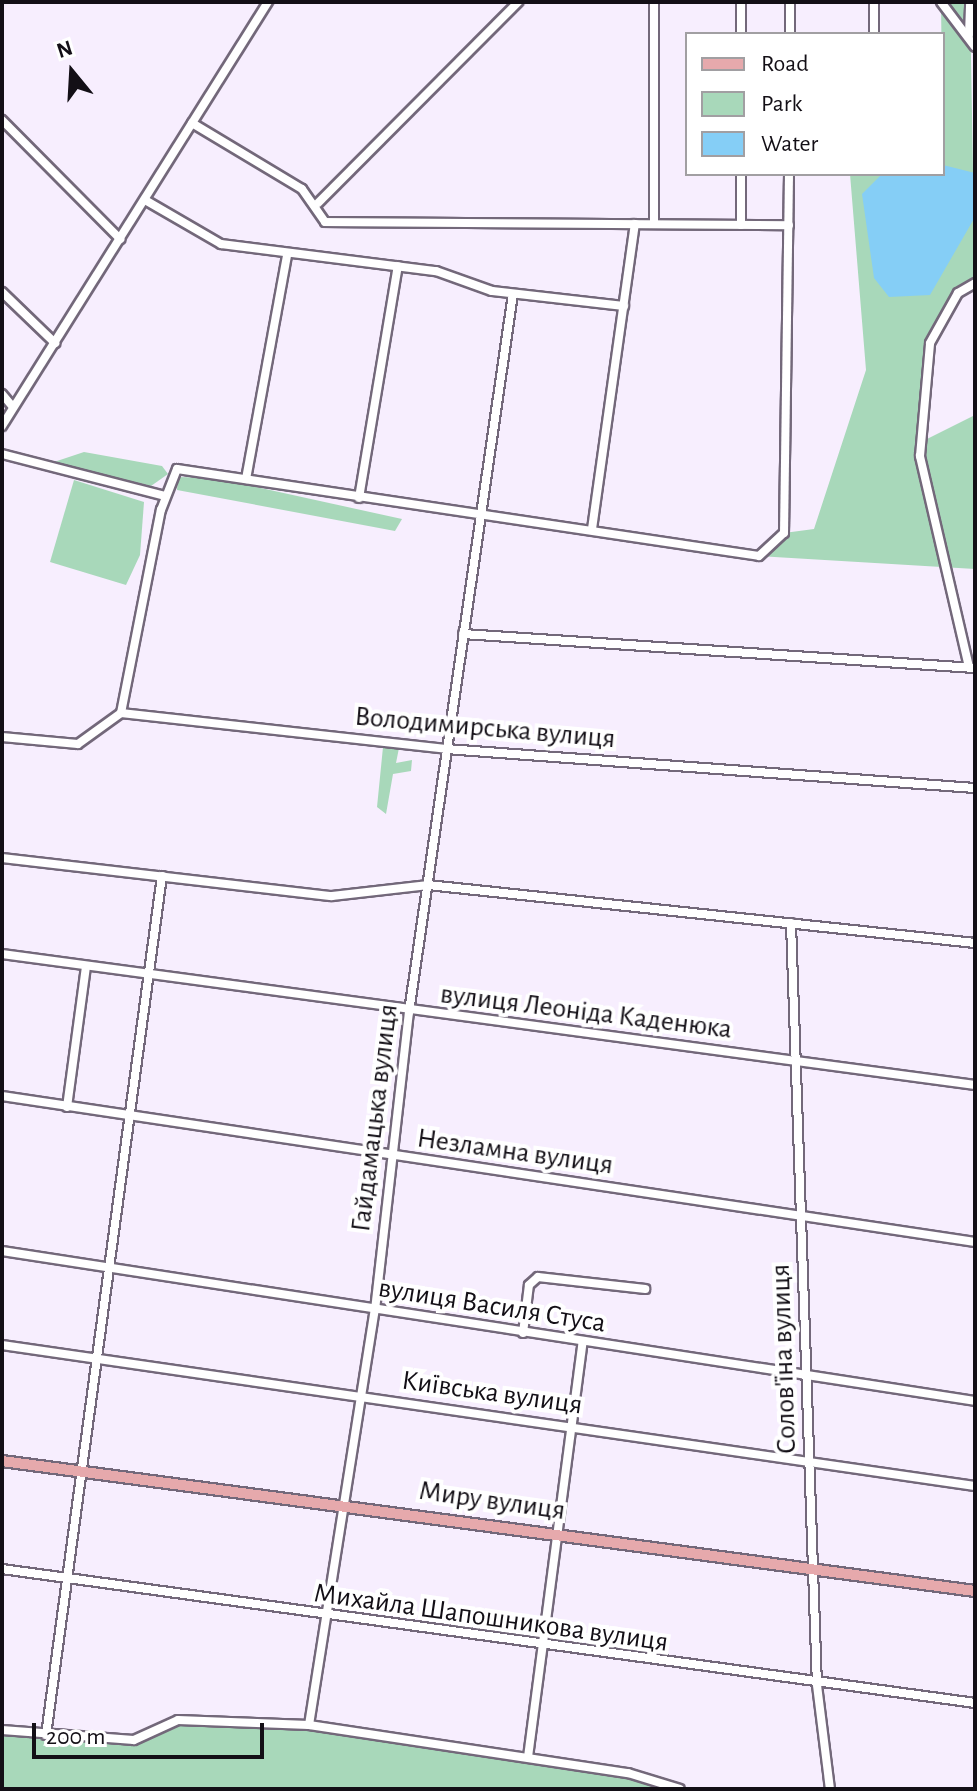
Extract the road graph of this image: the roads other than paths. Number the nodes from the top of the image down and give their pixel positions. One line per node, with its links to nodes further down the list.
1 (268, 2): 15 (street)
2 (518, 2): 19 (street)
3 (654, 2): 21 (street)
4 (741, 2): 9 (street)
5 (790, 2): 10 (street)
6 (874, 2): 11 (street)
7 (941, 2): 12 (street)
8 (970, 2): 12 (street)
9 (741, 32)
10 (790, 32)
11 (874, 32)
12 (969, 36): 13 (street)
13 (975, 47)
14 (2, 120): 24 (street)
15 (192, 123): 18 (street); 19 (street)
16 (741, 176): 22 (street)
17 (789, 176): 23 (street)
18 (145, 200): 24 (street); 25 (street)
19 (318, 203): 20 (street)
20 (635, 224): 21 (street); 30 (street)
21 (654, 224): 22 (street)
22 (741, 225): 23 (street)
23 (789, 225): 40 (street)
24 (120, 239): 31 (street)
25 (287, 256): 26 (street); 36 (street)
26 (398, 266): 29 (street); 38 (street)
27 (975, 283): 42 (street)
28 (2, 292): 31 (street)
29 (513, 294): 30 (street); 39 (street, Гайдамацька вулиця)
30 (624, 306): 40 (street)
31 (55, 343): 33 (street)
32 (2, 394): 33 (street)
33 (13, 407): 34 (street)
34 (2, 426)
35 (2, 454): 37 (street)
36 (246, 479): 37 (street); 38 (street)
37 (165, 496): 43 (street)
38 (359, 498): 39 (street)
39 (484, 517): 40 (street); 41 (street, Гайдамацька вулиця)
40 (592, 529)
41 (463, 634): 42 (street); 45 (street, Гайдамацька вулиця)
42 (972, 667)
43 (121, 713): 44 (street); 45 (street, Володимирська вулиця)
44 (2, 737)
45 (446, 749): 46 (street, Володимирська вулиця); 49 (street, Гайдамацька вулиця)
46 (975, 788)
47 (2, 858): 48 (street)
48 (162, 876): 49 (street); 54 (street)
49 (428, 885): 50 (street); 55 (street, Гайдамацька вулиця)
50 (791, 923): 51 (street); 56 (street, Солов'їна вулиця)
51 (975, 943)
52 (2, 954): 53 (street, вулиця Леоніда Каденюка)
53 (86, 967): 54 (street, вулиця Леоніда Каденюка); 59 (street)
54 (150, 977): 55 (street, вулиця Леоніда Каденюка); 60 (street)
55 (409, 1012): 56 (street, вулиця Леоніда Каденюка); 61 (street, Гайдамацька вулиця)
56 (794, 1060): 57 (street, вулиця Леоніда Каденюка); 62 (street, Солов'їна вулиця)
57 (975, 1085)
58 (2, 1096): 59 (street, Незламна вулиця)
59 (67, 1107): 60 (street, Незламна вулиця)
60 (133, 1117): 61 (street, Незламна вулиця); 65 (street)
61 (390, 1157): 62 (street, Незламна вулиця); 67 (street, Гайдамацька вулиця)
62 (800, 1215): 63 (street, Незламна вулиця); 72 (street, Солов'їна вулиця)
63 (975, 1242)
64 (2, 1251): 65 (street, вулиця Василя Стуса)
65 (113, 1270): 67 (street, вулиця Василя Стуса); 71 (street)
66 (645, 1289): 68 (street)
67 (375, 1310): 68 (street, вулиця Василя Стуса); 73 (street, Гайдамацька вулиця)
68 (523, 1333): 69 (street, вулиця Василя Стуса)
69 (583, 1342): 72 (street, вулиця Василя Стуса); 75 (street)
70 (2, 1345): 71 (street, Київська вулиця)
71 (99, 1358): 73 (street, Київська вулиця); 78 (street)
72 (807, 1379): 74 (street, вулиця Василя Стуса); 77 (street, Солов'їна вулиця)
73 (362, 1396): 75 (street, Київська вулиця); 80 (street, Гайдамацька вулиця)
74 (975, 1401)
75 (570, 1426): 77 (street, Київська вулиця); 81 (street)
76 (2, 1461): 78 (main road, Миру вулиця)
77 (811, 1462): 79 (street, Київська вулиця); 83 (street, Солов'їна вулиця)
78 (86, 1472): 80 (main road, Миру вулиця); 84 (street)
79 (975, 1486)
80 (344, 1504): 81 (main road, Миру вулиця); 86 (street, Гайдамацька вулиця)
81 (553, 1533): 83 (main road, Миру вулиця); 87 (street)
82 (2, 1569): 84 (street, Михайла Шапошникова вулиця)
83 (815, 1569): 85 (main road, Миру вулиця); 88 (street, Солов'їна вулиця)
84 (72, 1578): 86 (street, Михайла Шапошникова вулиця); 92 (street)
85 (975, 1591)
86 (326, 1616): 87 (street, Михайла Шапошникова вулиця); 90 (street, Гайдамацька вулиця)
87 (541, 1649): 88 (street, Михайла Шапошникова вулиця); 93 (street)
88 (817, 1685): 89 (street, Михайла Шапошникова вулиця); 94 (street, Солов'їна вулиця)
89 (975, 1703)
90 (309, 1725): 92 (street); 93 (street)
91 (2, 1730): 92 (street)
92 (46, 1735)
93 (528, 1757): 95 (street)
94 (826, 1788)
95 (680, 1789)

